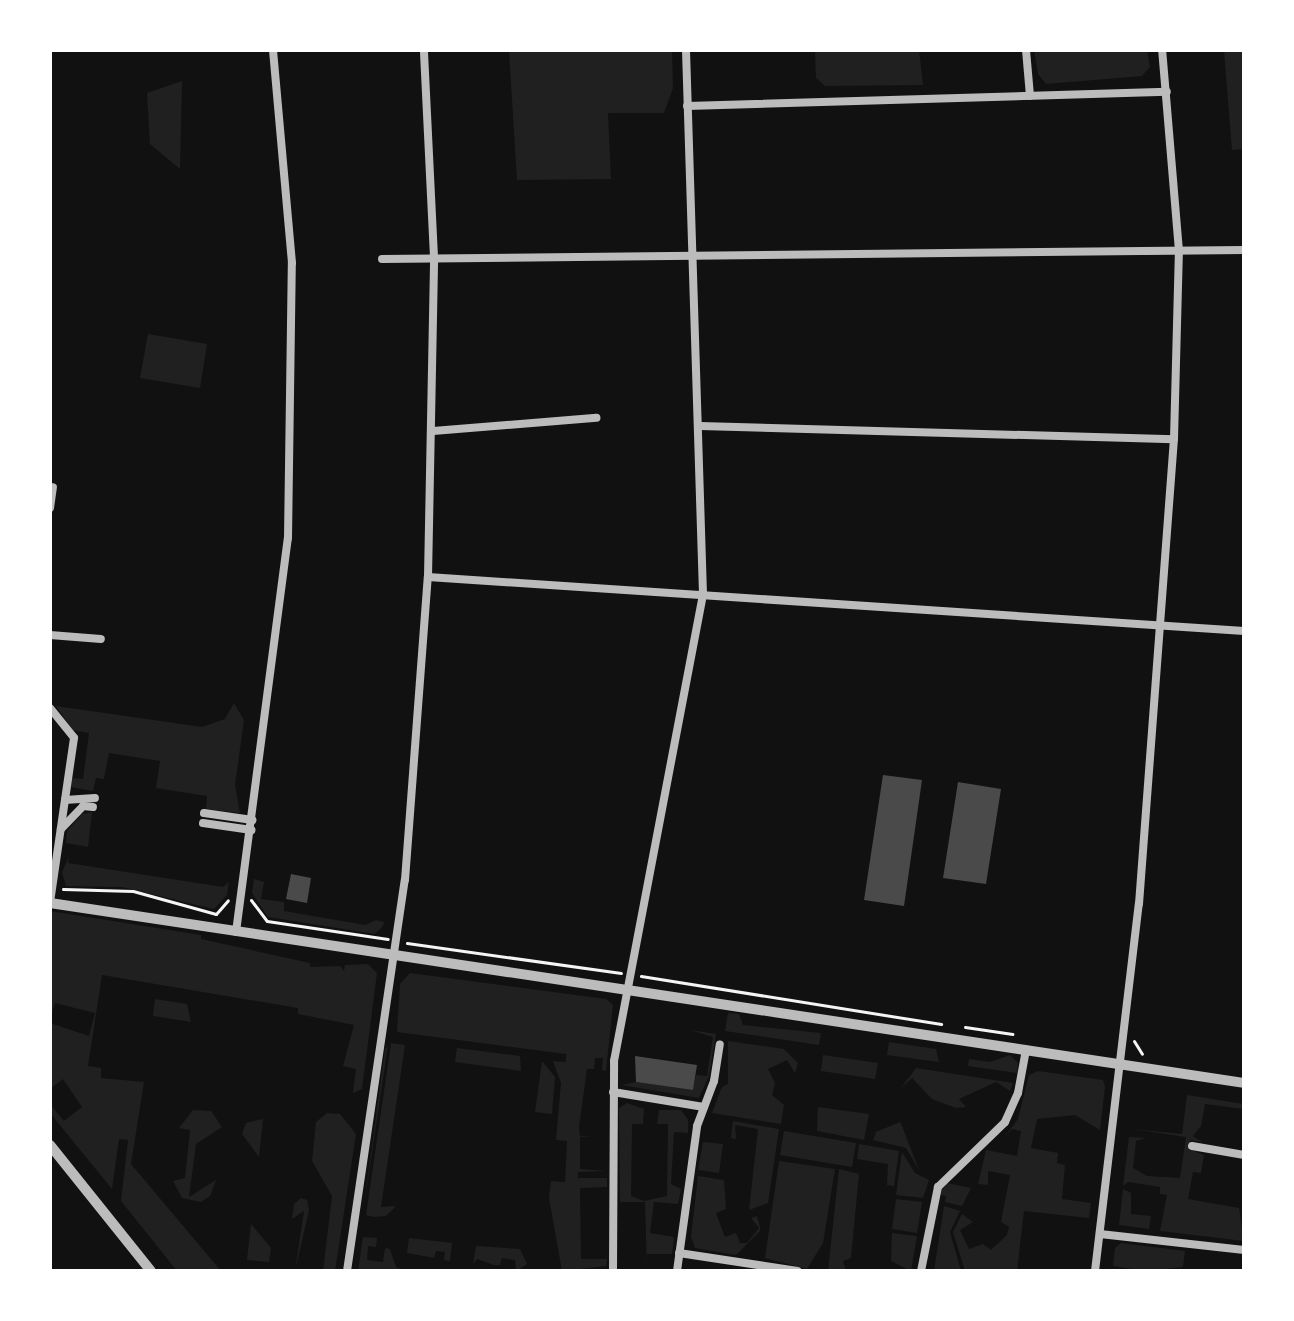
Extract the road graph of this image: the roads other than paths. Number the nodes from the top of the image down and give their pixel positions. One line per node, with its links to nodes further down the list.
1 (273, 50): 29 (street)
2 (424, 50): 11 (street)
3 (686, 50): 8 (street)
4 (1026, 50): 7 (street)
5 (1162, 50): 6 (street)
6 (1167, 92): 7 (street); 10 (street)
7 (1030, 96): 8 (street)
8 (687, 106): 12 (street)
9 (1244, 250): 10 (street)
10 (1179, 251): 12 (street); 17 (street)
11 (434, 257): 12 (street); 13 (street); 16 (street)
12 (694, 257): 15 (street)
13 (382, 259)
14 (596, 418): 16 (street)
15 (700, 426): 17 (street); 21 (street)
16 (433, 431): 20 (street)
17 (1174, 439): 22 (street)
18 (53, 487): 19 (street)
19 (50, 508)
20 (428, 577): 21 (street); 33 (street)
21 (703, 594): 22 (street); 34 (street)
22 (1162, 628): 23 (street); 37 (street)
23 (1244, 631)
24 (50, 635): 25 (street)
25 (101, 639)
26 (50, 708): 27 (street)
27 (65, 800): 30 (street); 30 (street)
28 (203, 818): 29 (street)
29 (252, 825): 32 (street)
30 (61, 830): 31 (street)
31 (50, 903): 32 (street)
32 (236, 932): 33 (street)
33 (393, 955): 34 (street); 48 (street)
34 (628, 990): 36 (street); 39 (street)
35 (720, 1044): 40 (street)
36 (1026, 1050): 37 (street); 52 (street)
37 (1122, 1064): 38 (street); 44 (street)
38 (1244, 1083)
39 (613, 1092): 40 (street); 49 (street)
40 (704, 1107): 46 (street)
41 (50, 1145): 47 (street)
42 (1192, 1146): 43 (street)
43 (1244, 1155)
44 (1100, 1234): 45 (street); 53 (street)
45 (1244, 1250)
46 (679, 1253): 50 (street); 51 (street)
47 (151, 1271)
48 (347, 1271)
49 (613, 1271)
50 (677, 1271)
51 (798, 1271)
52 (921, 1271)
53 (1095, 1271)

